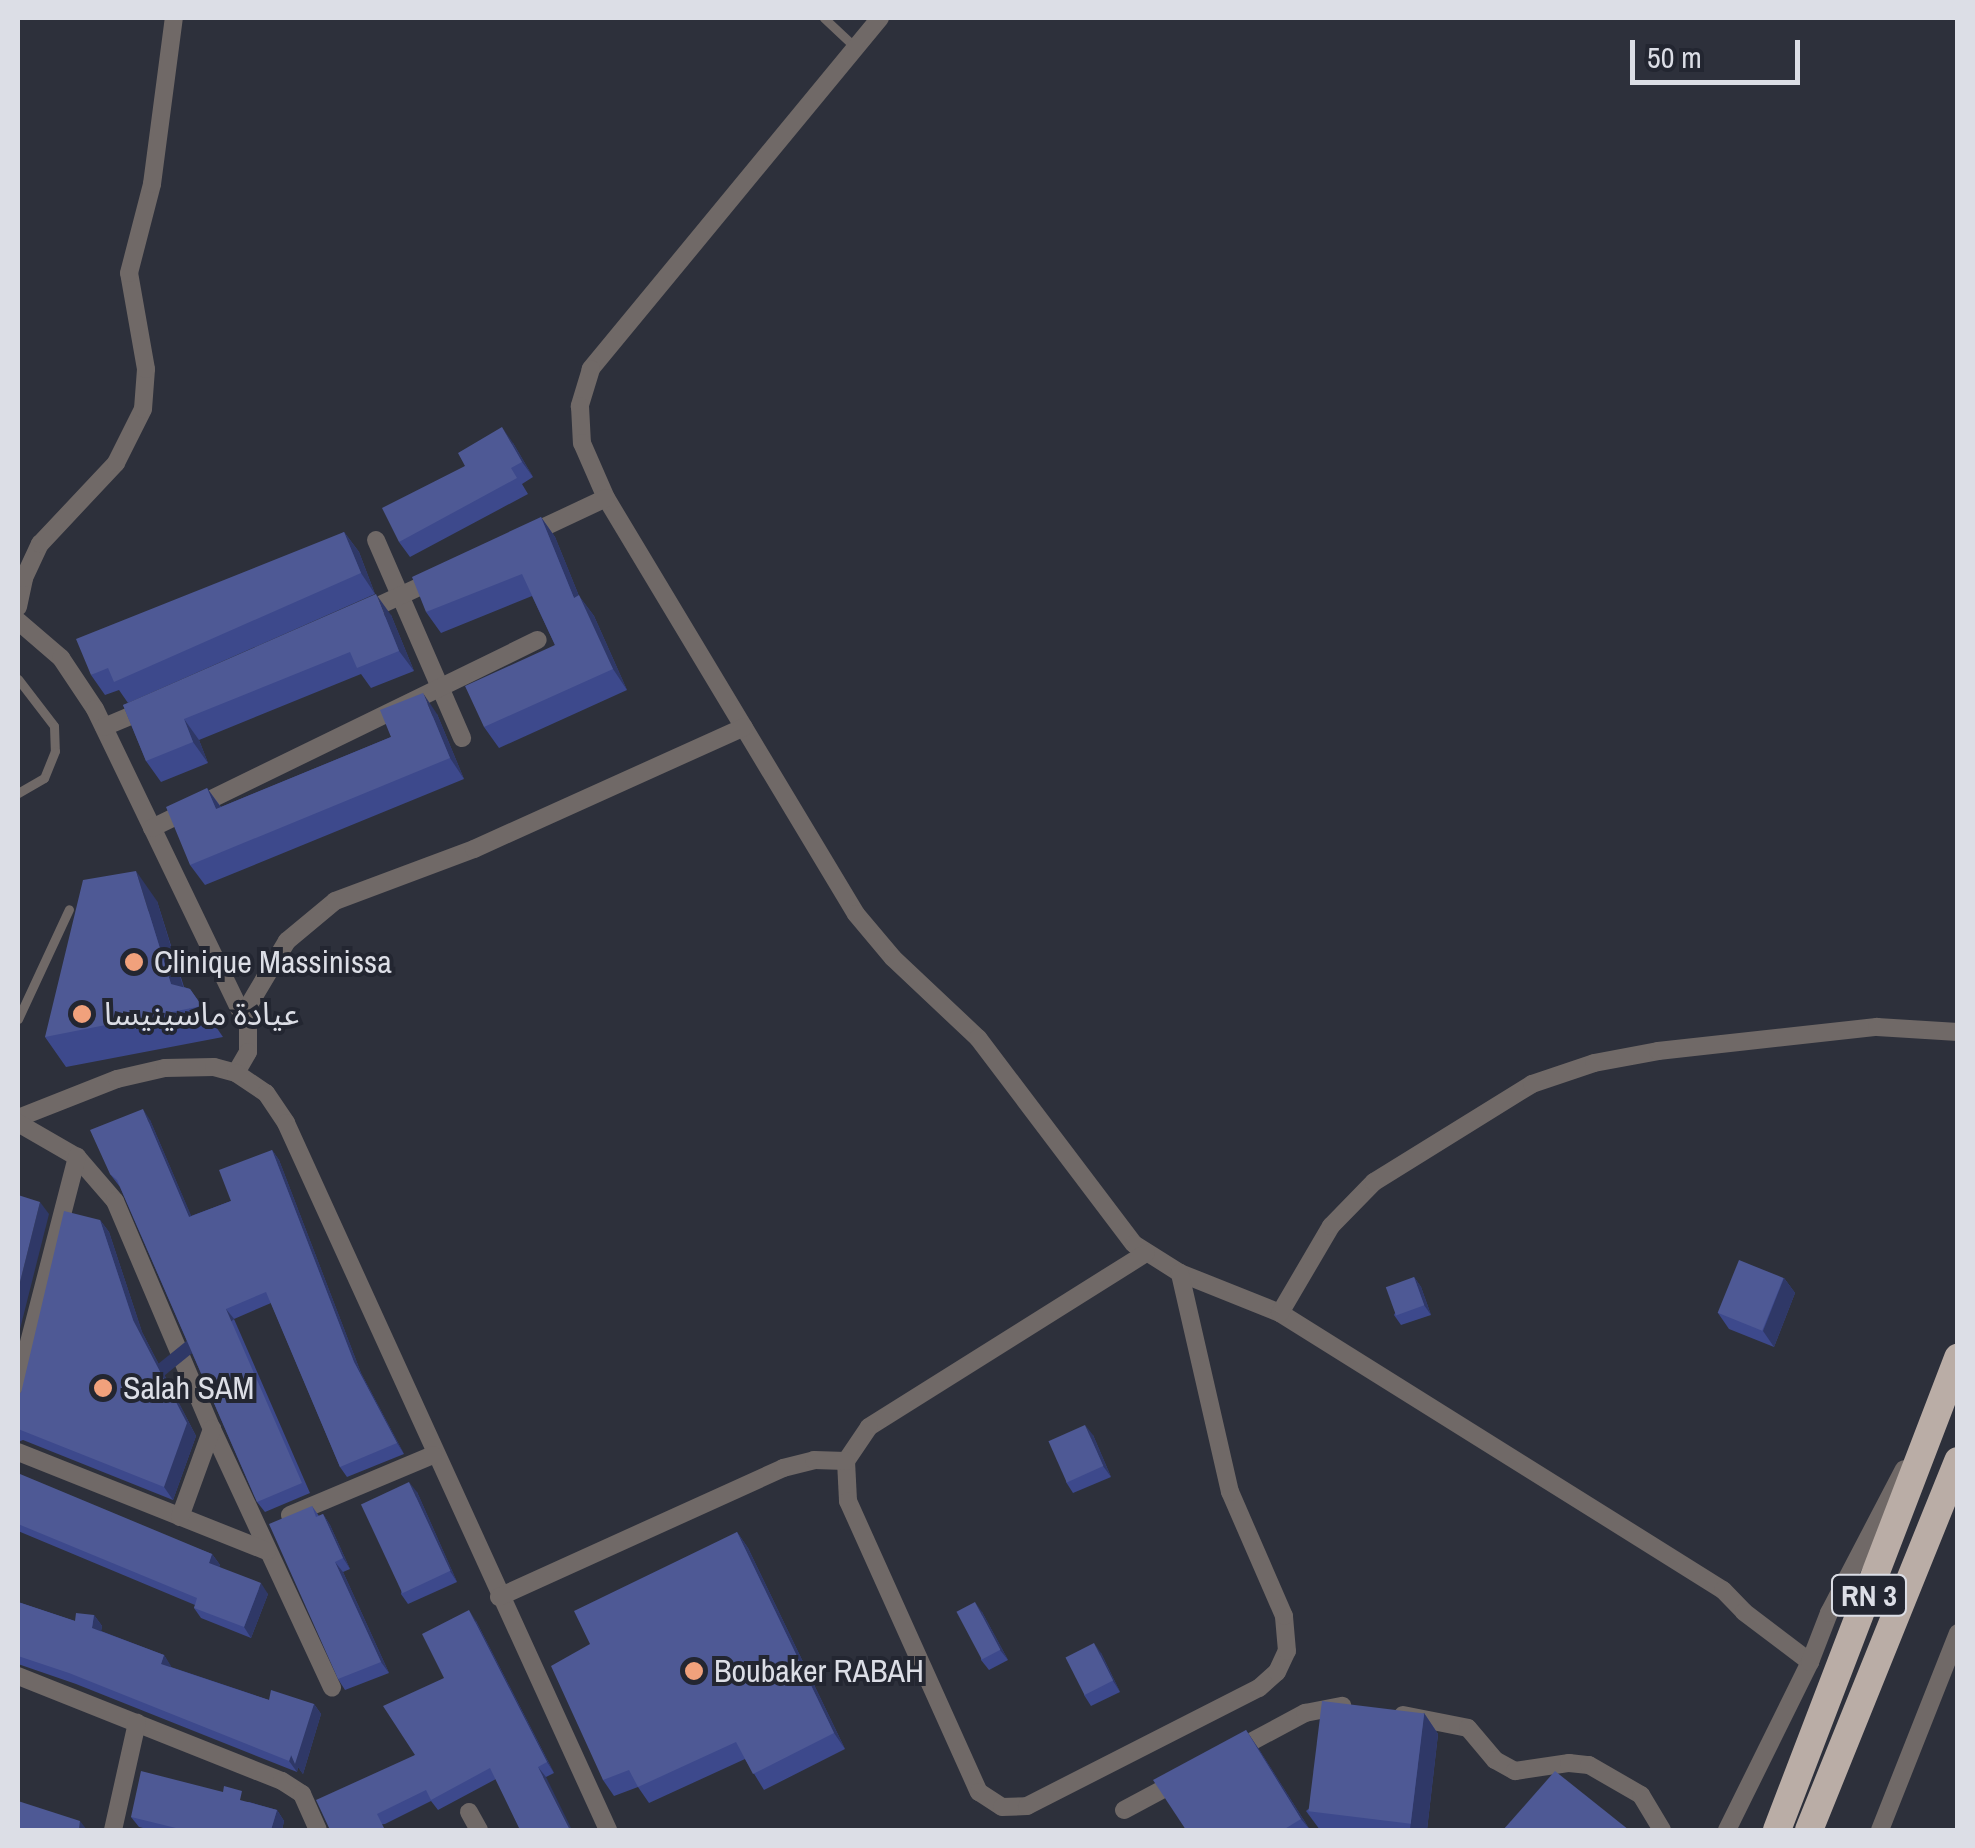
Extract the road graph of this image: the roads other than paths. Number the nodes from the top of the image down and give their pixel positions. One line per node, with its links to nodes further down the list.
1 (174, 18): 10 (street)
2 (824, 18): 4 (lane)
3 (880, 18): 4 (street)
4 (856, 47): 5 (street)
5 (606, 498): 7 (street); 17 (street)
6 (376, 540): 9 (street)
7 (508, 544)
8 (454, 570): 9 (street)
9 (400, 597): 11 (street); 15 (street)
10 (18, 607)
11 (348, 620)
12 (18, 621): 18 (street)
13 (538, 640): 15 (street)
14 (18, 679): 20 (lane)
15 (439, 688): 19 (street); 21 (street)
16 (174, 697): 18 (street)
17 (744, 727): 23 (street); 29 (street)
18 (104, 728): 21 (street)
19 (462, 738)
20 (18, 793)
21 (152, 828): 23 (street)
22 (70, 909): 24 (lane)
23 (243, 1015): 26 (street)
24 (18, 1019)
25 (1958, 1032): 31 (street)
26 (236, 1074): 27 (street); 37 (street)
27 (18, 1121): 28 (street)
28 (77, 1157): 33 (street); 35 (street)
29 (1146, 1253): 30 (street); 38 (street)
30 (1180, 1273): 31 (street); 38 (street)
31 (1280, 1312): 45 (street)
32 (1958, 1358): 34 (highway, RN 3)
33 (18, 1385)
34 (1932, 1421): 45 (street); 61 (highway, RN 3)
35 (212, 1429): 40 (street); 41 (street)
36 (18, 1452): 40 (street)
37 (434, 1454): 41 (street); 43 (street)
38 (846, 1461): 43 (street)
39 (1958, 1461): 62 (highway, RN 3)
40 (180, 1517): 42 (street)
41 (257, 1529): 42 (street)
42 (267, 1551): 47 (street)
43 (499, 1596): 58 (street)
44 (1958, 1633): 63 (street)
45 (1810, 1662): 60 (street)
46 (18, 1676): 50 (street)
47 (332, 1687)
48 (1356, 1708): 51 (street)
49 (1391, 1713): 59 (street)
50 (137, 1723): 55 (street); 56 (street)
51 (1210, 1764)
52 (1192, 1774): 53 (street)
53 (1124, 1810)
54 (469, 1812): 57 (street)
55 (113, 1830)
56 (318, 1830)
57 (479, 1830)
58 (608, 1830)
59 (1662, 1830)
60 (1727, 1830)
61 (1777, 1830)
62 (1809, 1830)
63 (1880, 1830)

